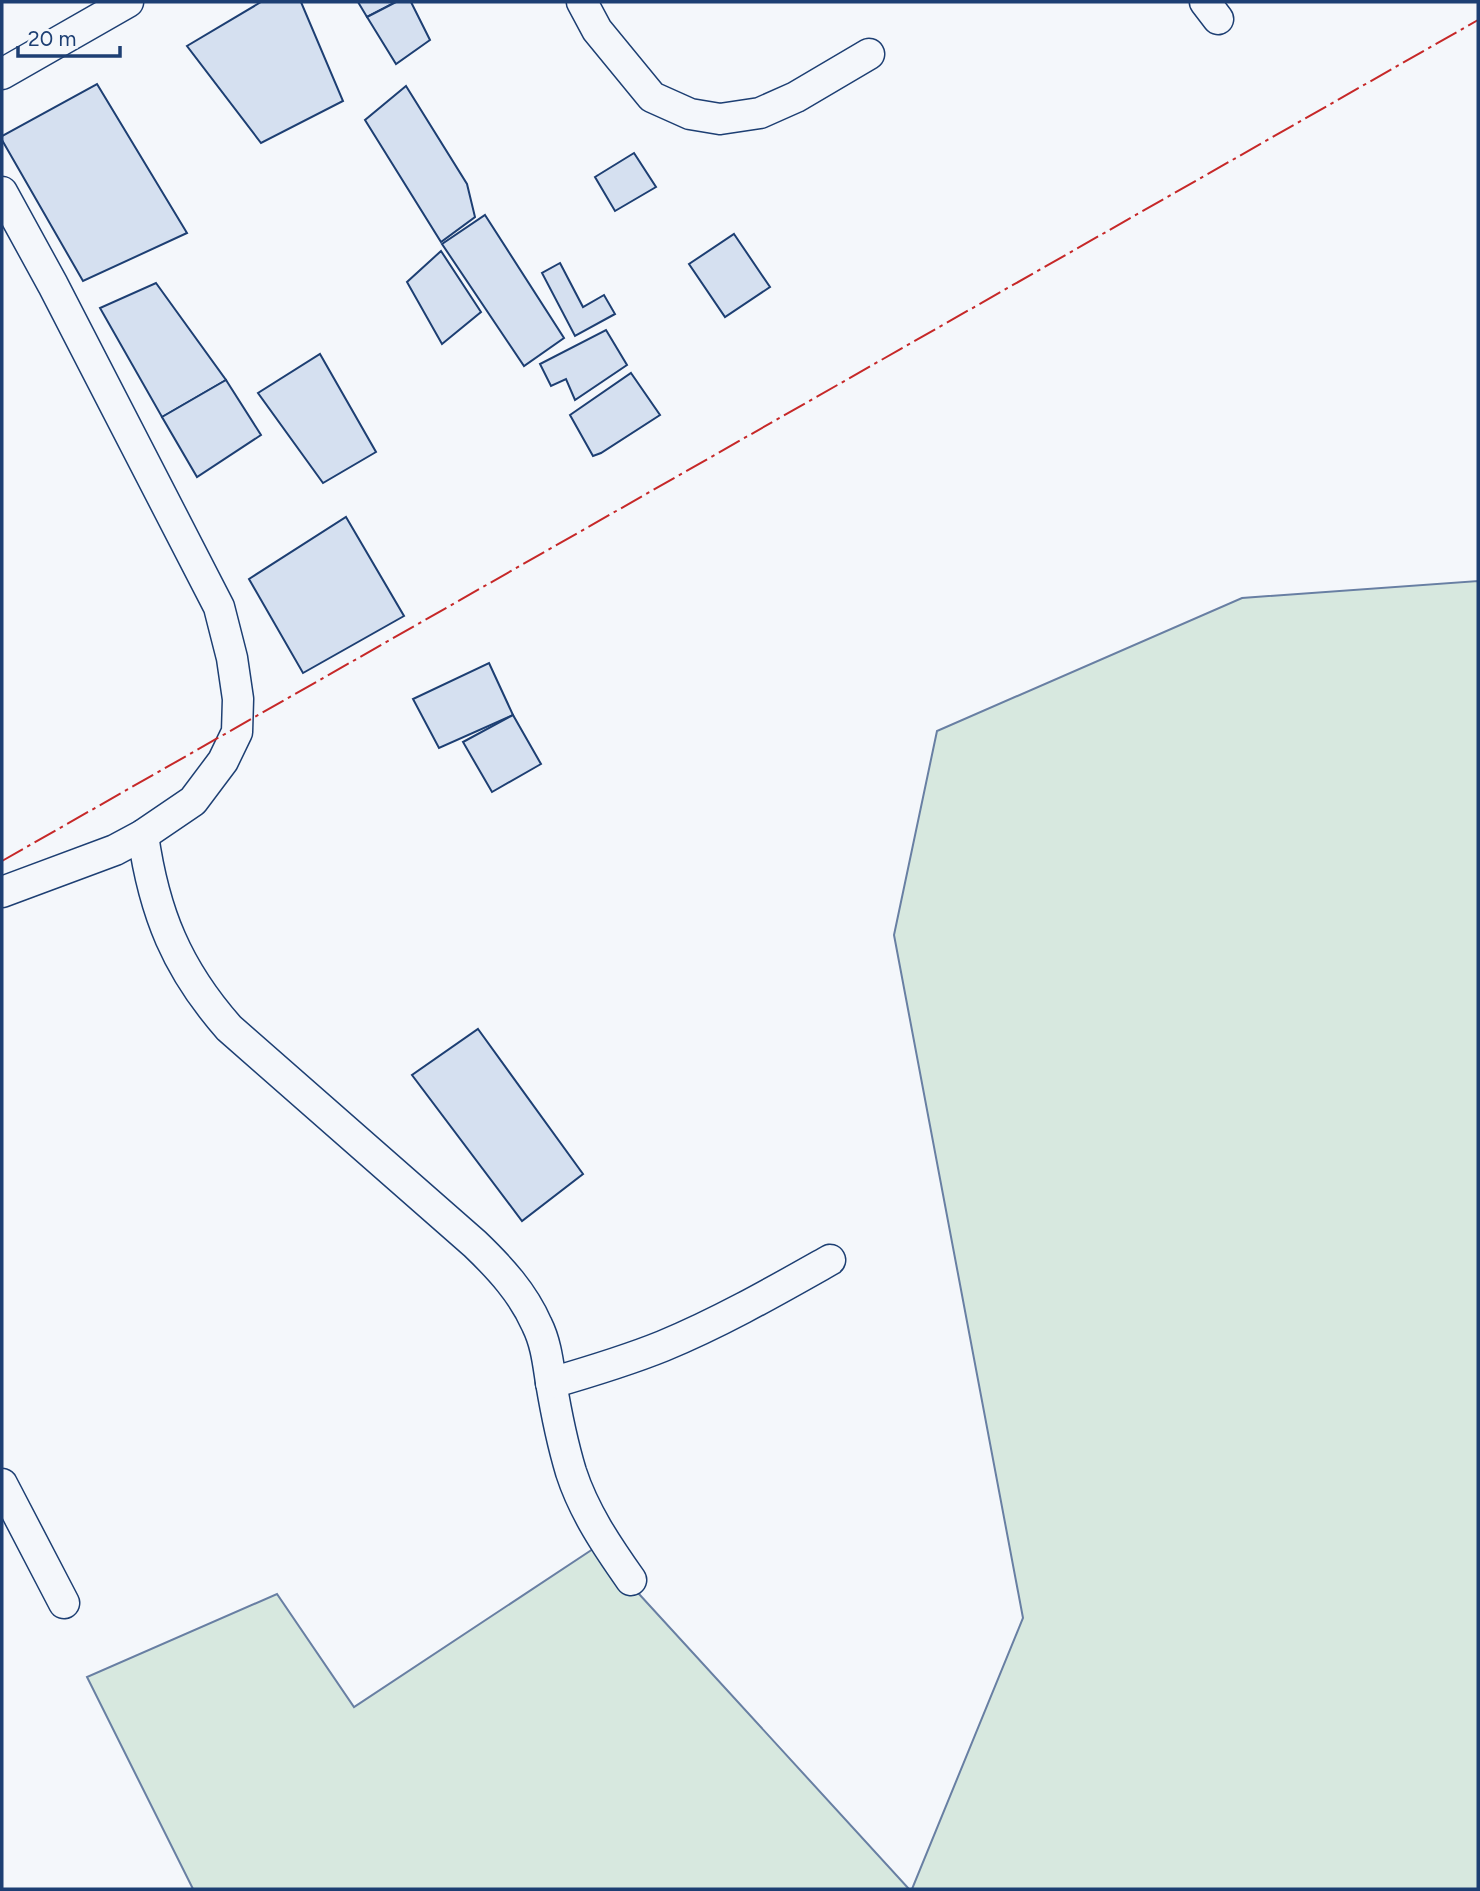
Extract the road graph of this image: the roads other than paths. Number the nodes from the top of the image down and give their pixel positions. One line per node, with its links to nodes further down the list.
1 (128, 2): 4 (street)
2 (582, 2): 3 (street)
3 (869, 54)
4 (2, 74)
5 (2, 192): 6 (street)
6 (143, 835): 7 (street); 9 (street)
7 (2, 892)
8 (830, 1260): 9 (street)
9 (551, 1383): 11 (street)
10 (2, 1484): 12 (street)
11 (631, 1580)
12 (64, 1602)

